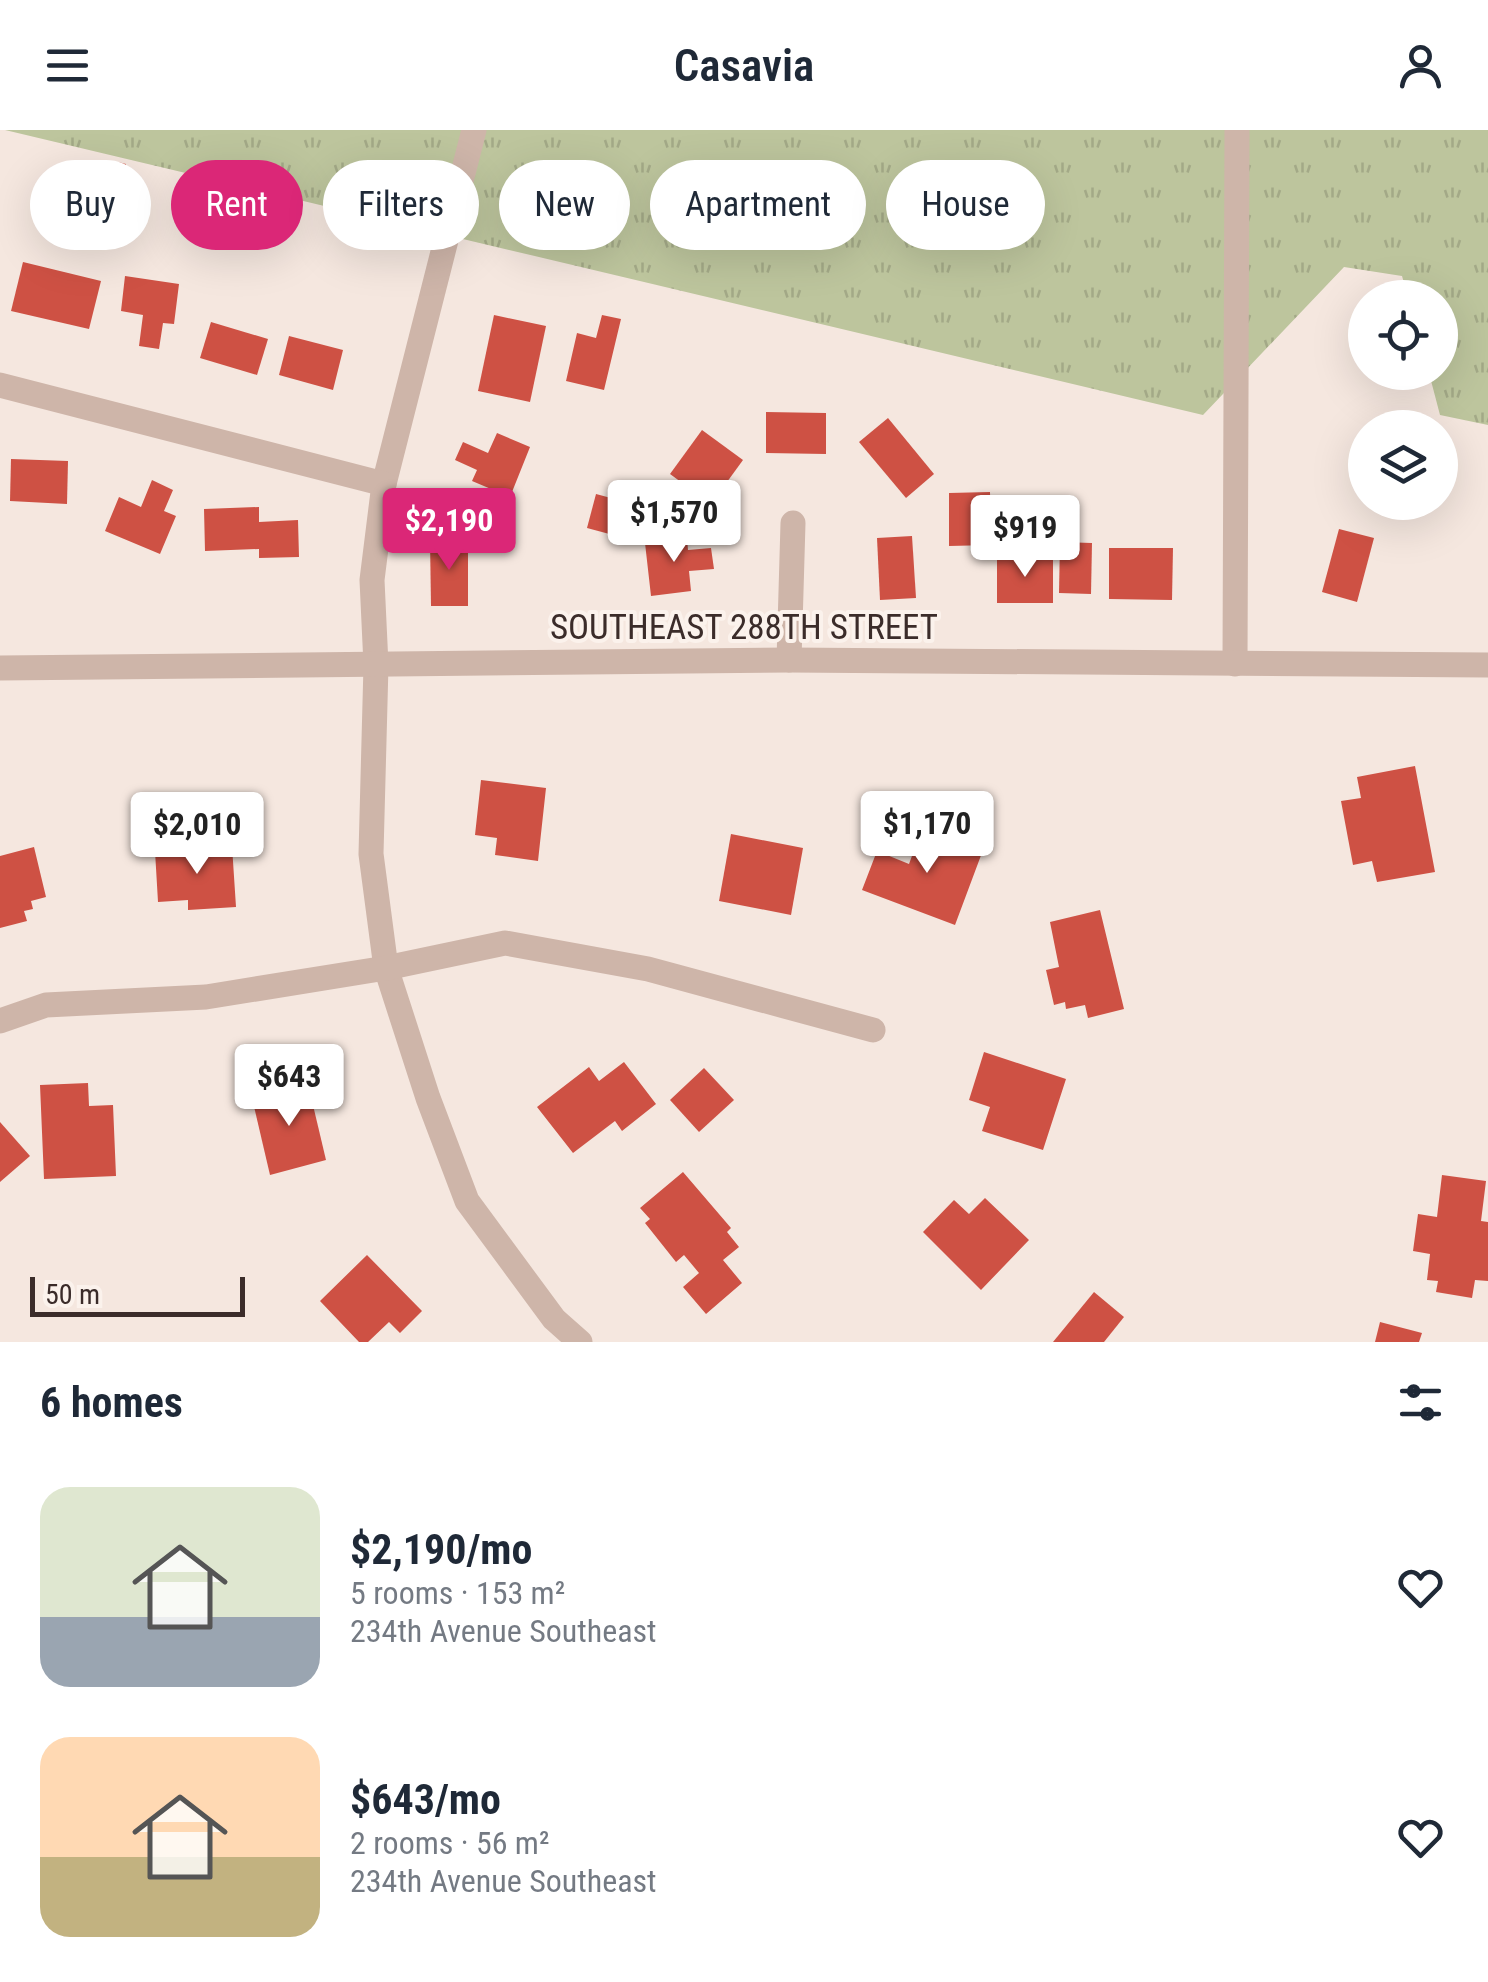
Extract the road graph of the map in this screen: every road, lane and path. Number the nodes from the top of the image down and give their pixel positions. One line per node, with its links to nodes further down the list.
1 (474, 130): 4 (street)
2 (1236, 130): 7 (street)
3 (0, 385): 4 (street)
4 (384, 484): 9 (street)
5 (794, 523): 6 (street)
6 (788, 660): 7 (street, SOUTHEAST 288TH STREET); 9 (street, SOUTHEAST 288TH STREET)
7 (1235, 664): 8 (street, SOUTHEAST 288TH STREET)
8 (1488, 665)
9 (376, 666): 10 (street, SOUTHEAST 288TH STREET); 11 (street)
10 (0, 668)
11 (386, 968): 12 (street); 13 (street); 14 (street)
12 (0, 1021)
13 (873, 1030)
14 (580, 1342)

